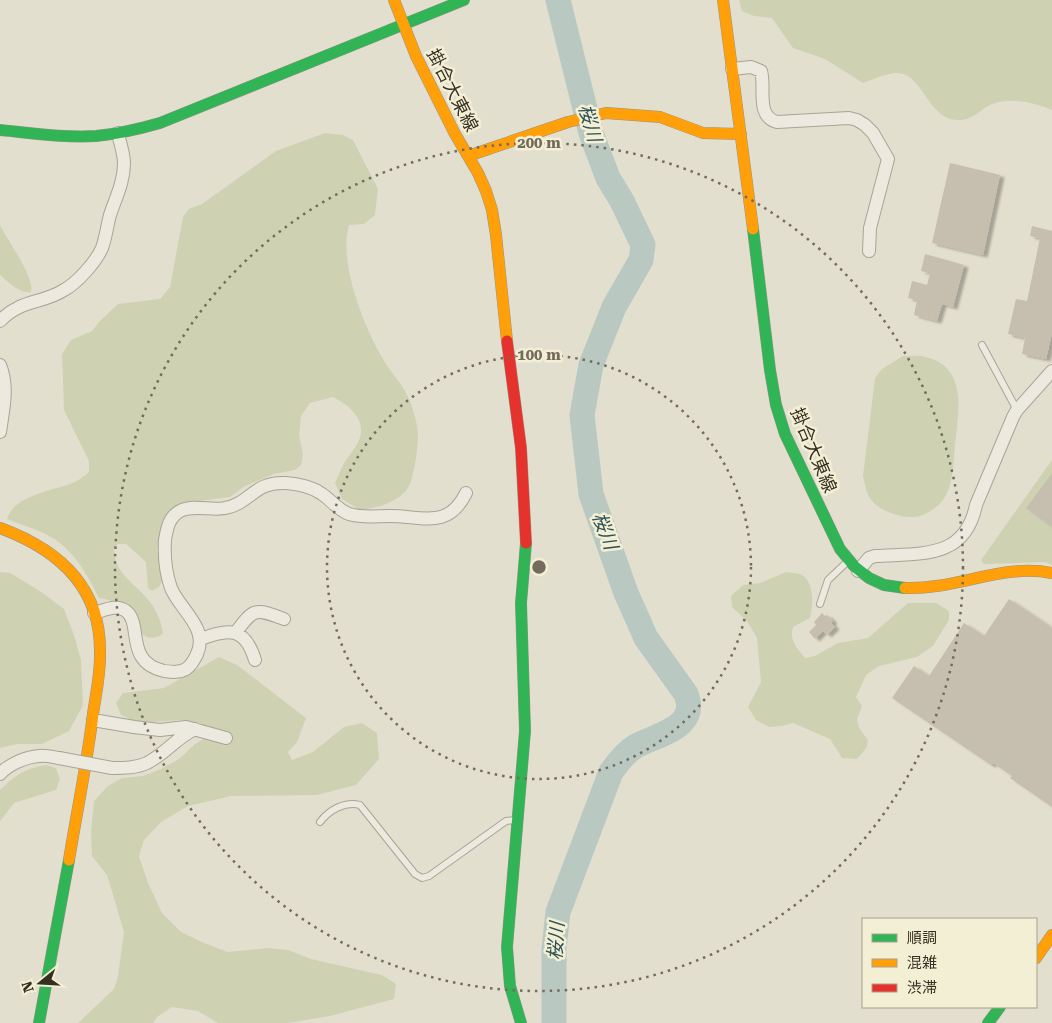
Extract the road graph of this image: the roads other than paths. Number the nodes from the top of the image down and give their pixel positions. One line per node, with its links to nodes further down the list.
1 (394, 0): 4 (street, 掛合大東線)
2 (464, 0): 4 (street)
3 (723, 0): 5 (street, 掛合大東線)
4 (404, 25): 7 (street); 9 (street, 掛合大東線)
5 (732, 69): 8 (street, 掛合大東線); 10 (street)
6 (0, 130): 7 (street)
7 (118, 134): 11 (street)
8 (741, 134): 9 (street, 掛合大東線); 19 (street, 掛合大東線)
9 (468, 156): 32 (street)
10 (869, 251)
11 (0, 321)
12 (982, 344): 15 (lane)
13 (0, 365): 16 (street)
14 (1052, 371): 15 (street)
15 (1017, 410): 20 (street)
16 (0, 432)
17 (466, 494): 26 (street)
18 (0, 528): 23 (street)
19 (848, 561): 20 (street, 掛合大東線); 22 (lane)
20 (858, 571): 21 (street, 掛合大東線)
21 (1052, 573)
22 (820, 604)
23 (94, 613): 26 (street); 28 (street)
24 (284, 619): 25 (street)
25 (236, 632): 26 (street); 27 (street)
26 (201, 639)
27 (255, 660)
28 (93, 720): 29 (street); 37 (street)
29 (196, 729): 30 (street); 31 (street, bridge)
30 (226, 738)
31 (0, 774)
32 (516, 820): 33 (lane); 38 (street)
33 (320, 822)
34 (1052, 936): 35 (street)
35 (1037, 957)
36 (999, 1008): 39 (street)
37 (39, 1023)
38 (521, 1023)
39 (988, 1023)

